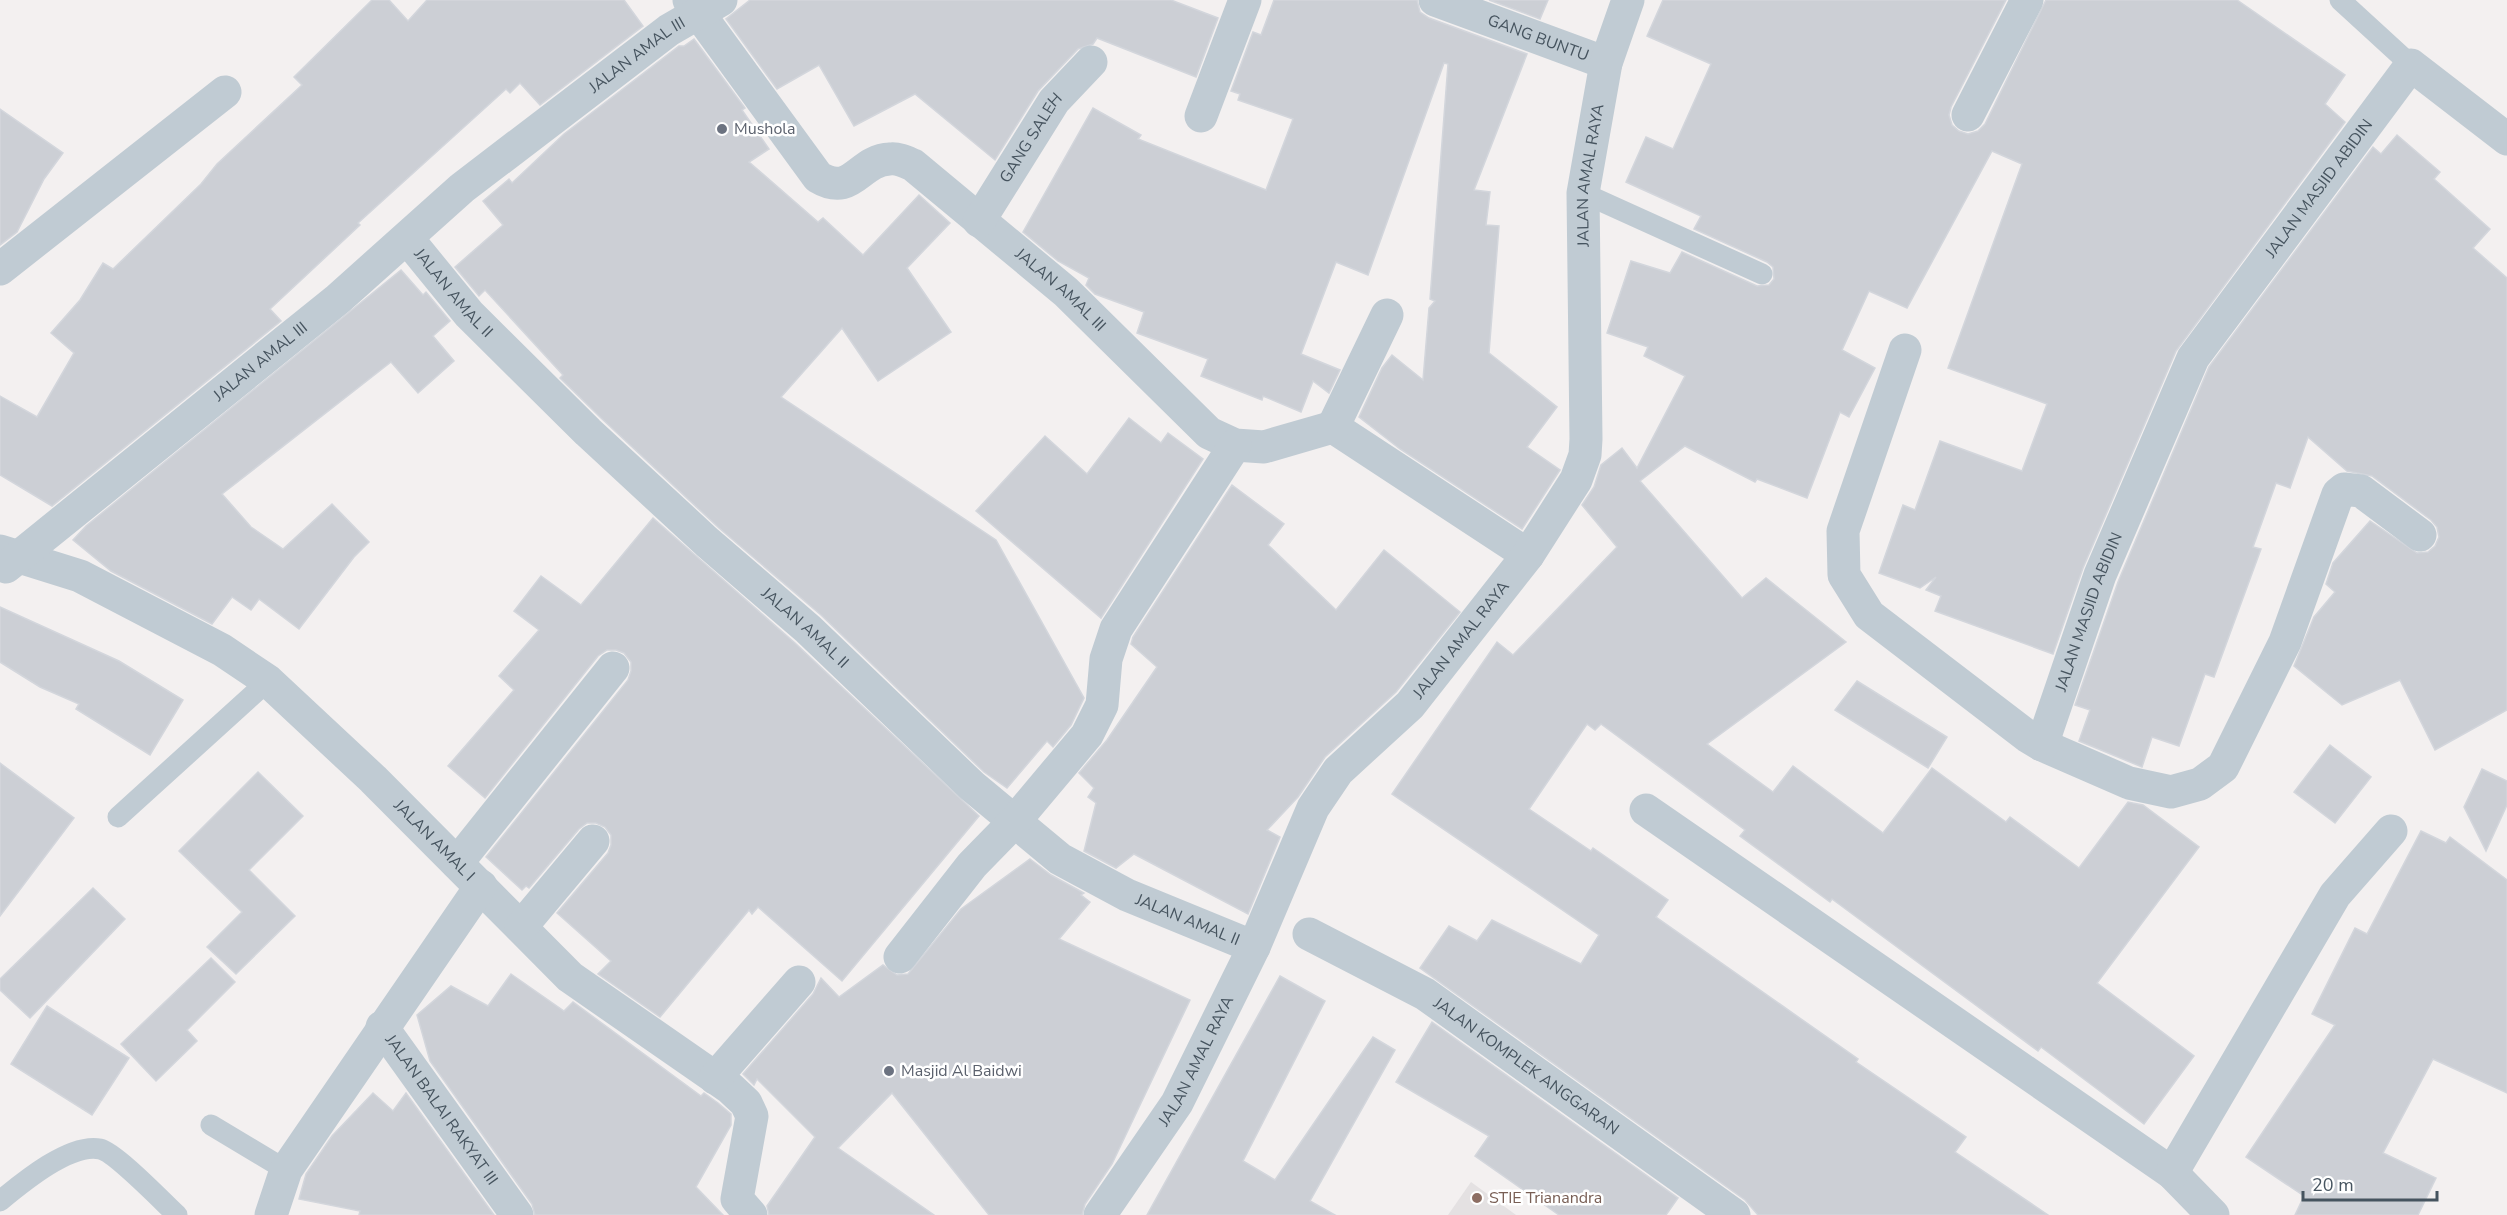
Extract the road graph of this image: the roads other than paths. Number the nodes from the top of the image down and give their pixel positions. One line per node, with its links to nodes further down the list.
1 (1245, 0): 12 (street)
2 (1435, 0): 8 (street, GANG BUNTU)
3 (1628, 0): 8 (street, JALAN AMAL RAYA)
4 (2027, 0): 11 (street)
5 (2340, 0): 9 (lane)
6 (703, 4): 15 (street, JALAN AMAL III); 16 (street, JALAN AMAL III)
7 (1091, 62): 15 (street, GANG SALEH)
8 (1606, 63): 14 (street, JALAN AMAL RAYA)
9 (2411, 65): 13 (street); 28 (street, JALAN MASJID ABIDIN)
10 (225, 92): 17 (street)
11 (1968, 115)
12 (1202, 116)
13 (2507, 139)
14 (1583, 193): 18 (lane); 24 (street, JALAN AMAL RAYA)
15 (979, 221): 22 (street, JALAN AMAL III)
16 (407, 238): 25 (street, JALAN AMAL III); 31 (street, JALAN AMAL II)
17 (0, 268)
18 (1762, 274)
19 (1387, 315): 21 (street)
20 (1905, 350): 28 (street)
21 (1333, 427): 22 (street, JALAN AMAL III); 24 (street)
22 (1235, 445): 31 (street)
23 (2420, 535): 28 (street)
24 (1528, 555): 38 (street, JALAN AMAL RAYA)
25 (7, 559): 27 (street, JALAN AMAL I)
26 (613, 668): 34 (street)
27 (268, 681): 30 (lane); 34 (street, JALAN AMAL I)
28 (2042, 745)
29 (1646, 810): 45 (street)
30 (118, 817)
31 (1014, 822): 38 (street, JALAN AMAL II); 39 (street)
32 (2391, 831): 45 (street)
33 (593, 841): 36 (street)
34 (457, 863): 35 (street, JALAN AMAL I)
35 (481, 886): 36 (street, JALAN AMAL I); 41 (street, JALAN BALAI RAKYAT III)
36 (521, 927): 42 (street, JALAN AMAL I)
37 (1309, 934): 52 (street, JALAN KOMPLEK ANGGARAN)
38 (1254, 947): 51 (street, JALAN AMAL RAYA)
39 (900, 957)
40 (799, 982): 42 (street)
41 (382, 1027): 44 (street); 49 (street, JALAN BALAI RAKYAT III)
42 (715, 1078): 50 (street, JALAN AMAL I)
43 (211, 1125): 44 (lane)
44 (286, 1170): 48 (street)
45 (2172, 1173): 53 (street)
46 (0, 1201): 47 (lane)
47 (177, 1215)
48 (271, 1215)
49 (517, 1215)
50 (751, 1215)
51 (1100, 1215)
52 (1734, 1215)
53 (2212, 1215)

